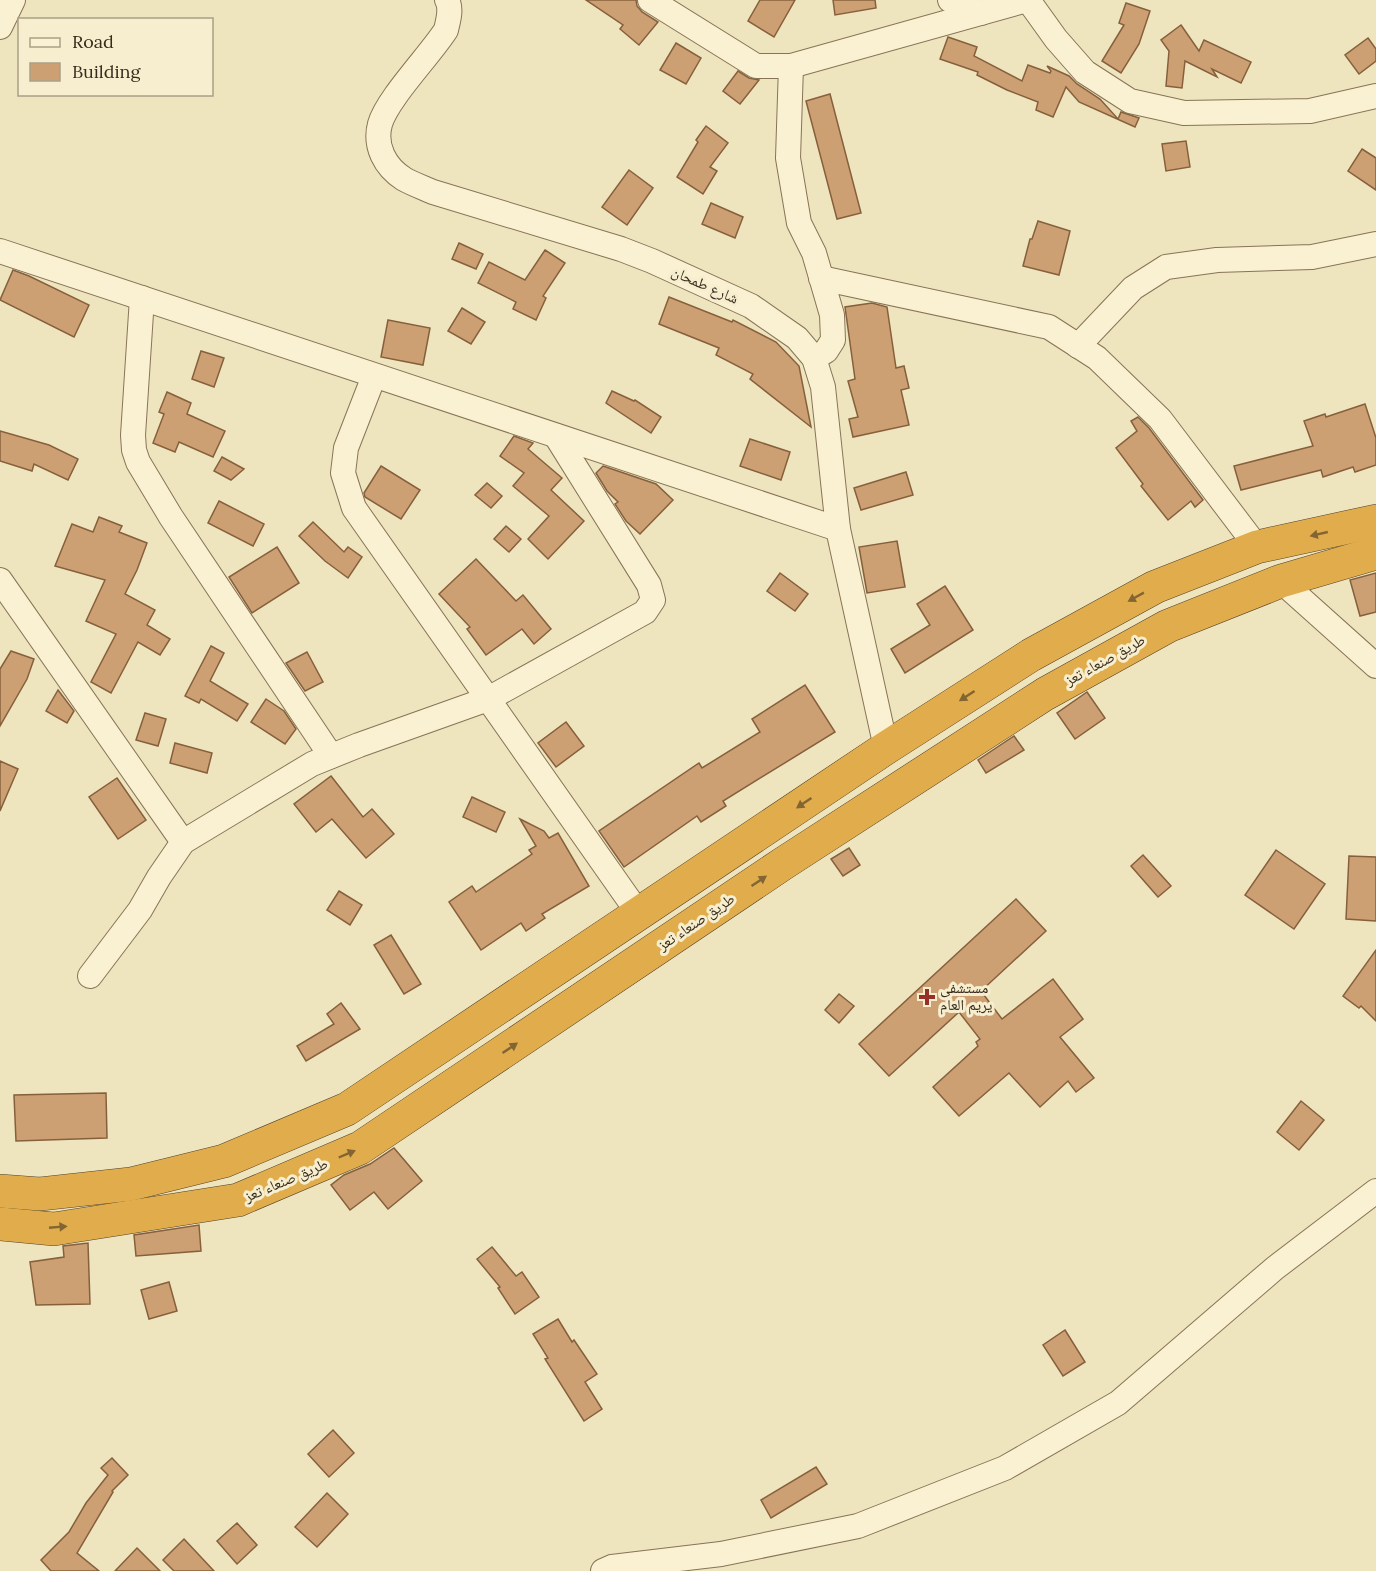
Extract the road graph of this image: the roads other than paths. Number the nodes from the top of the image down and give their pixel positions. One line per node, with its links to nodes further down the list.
1 (13, 0): 7 (street)
2 (447, 0): 15 (street, شارع طمحان)
3 (650, 0): 8 (street)
4 (950, 0): 6 (street)
5 (1028, 0): 6 (street); 9 (street)
6 (981, 13): 8 (street)
7 (0, 27)
8 (791, 66): 12 (street)
9 (1376, 96)
10 (1376, 244): 14 (street)
11 (0, 251): 13 (street)
12 (821, 278): 14 (street); 15 (street)
13 (142, 298): 16 (street); 27 (street)
14 (1078, 346): 20 (street)
15 (814, 358): 19 (street, شارع طمحان)
16 (374, 376): 17 (street); 25 (street)
17 (556, 436): 19 (street); 25 (street)
18 (1376, 521): 20 (highway, one-way to 20)
19 (838, 529): 26 (street, شارع طمحان)
20 (1257, 547): 26 (highway, one-way to 26)
21 (1376, 553): 23 (highway, طريق صنعاء تعز)
22 (0, 580): 29 (street)
23 (1281, 580): 24 (street); 28 (highway, طريق صنعاء تعز)
24 (1376, 666)
25 (488, 699): 27 (street); 30 (street)
26 (886, 748): 28 (highway); 30 (highway, one-way to 30)
27 (331, 756): 29 (street)
28 (905, 786): 34 (highway, طريق صنعاء تعز, one-way to 28)
29 (183, 842): 31 (street)
30 (639, 914): 32 (highway)
31 (90, 976)
32 (0, 1191)
33 (1376, 1191): 35 (street)
34 (0, 1224)
35 (603, 1571)

